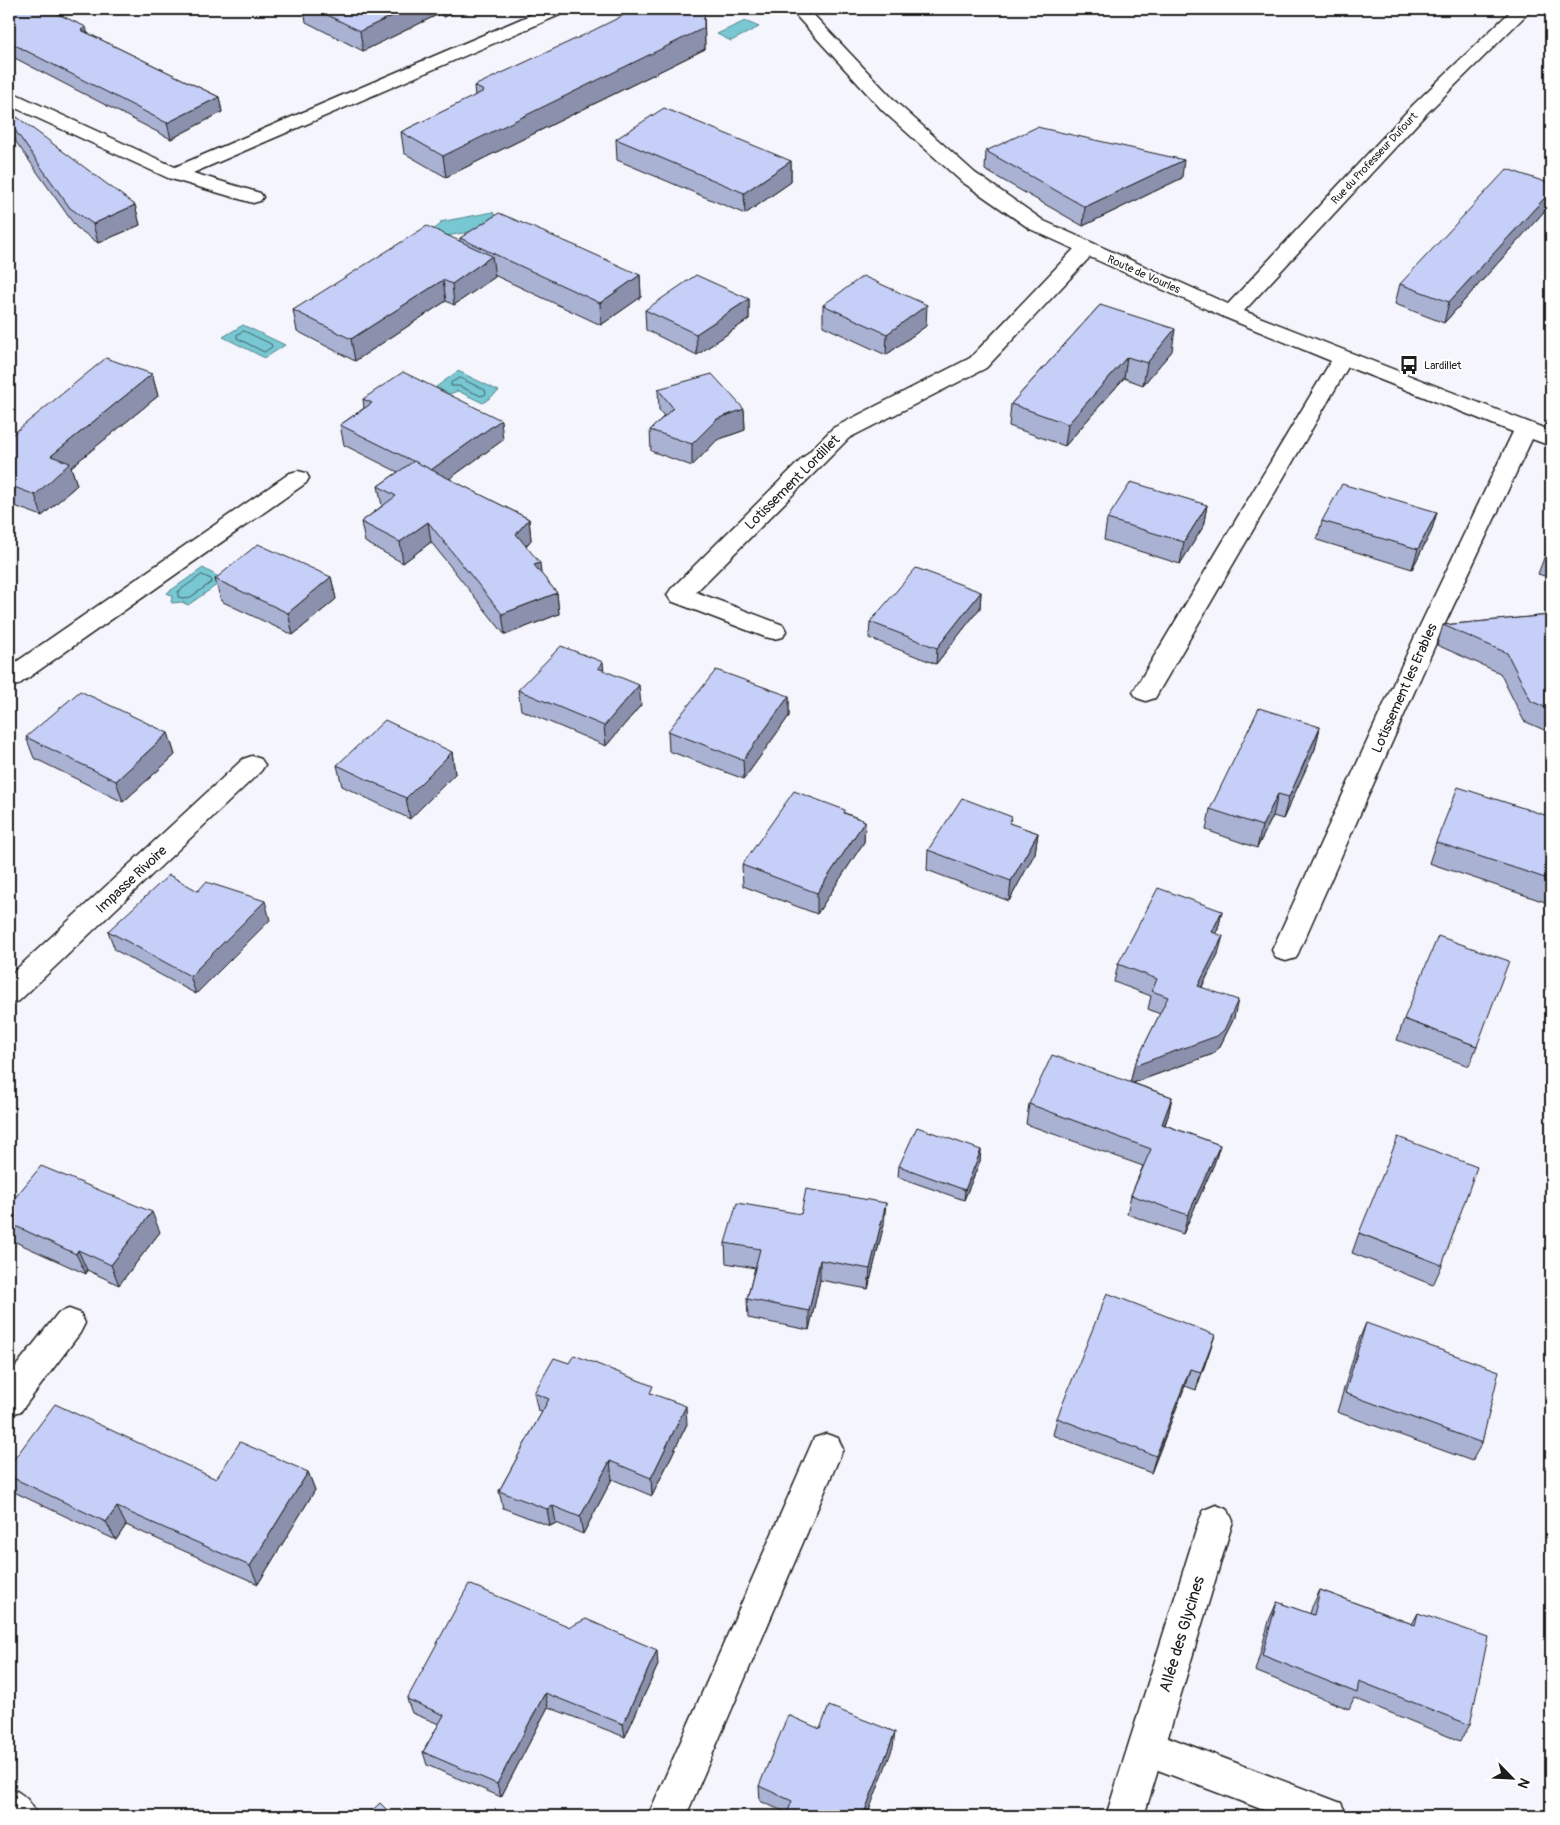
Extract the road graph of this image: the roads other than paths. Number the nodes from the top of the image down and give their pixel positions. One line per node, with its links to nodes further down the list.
1 (558, 9): 5 (street)
2 (799, 9): 7 (street, Route de Vourles)
3 (1523, 9): 8 (street, Rue du Professeur Dufourt)
4 (9, 98): 5 (street)
5 (175, 174): 6 (street)
6 (253, 197)
7 (1087, 248): 8 (street, Route de Vourles); 13 (street, Lotissement Lordillet)
8 (1231, 313): 9 (street, Route de Vourles)
9 (1342, 358): 10 (street, Route de Vourles); 15 (street)
10 (1526, 429): 11 (street, Route de Vourles); 17 (street, Lotissement les Erables)
11 (1551, 439)
12 (298, 478): 14 (street)
13 (774, 631)
14 (9, 679)
15 (1146, 692)
16 (252, 765): 18 (street, Impasse Rivoire)
17 (1286, 950)
18 (9, 994)
19 (69, 1324): 20 (street)
20 (9, 1400)
21 (826, 1449): 26 (street)
22 (1216, 1521): 23 (street, Allée des Glycines)
23 (1146, 1746): 27 (street, Allée des Glycines); 28 (street)
24 (9, 1806): 25 (street)
25 (18, 1816)
26 (667, 1816)
27 (1125, 1816)
28 (1328, 1816)

